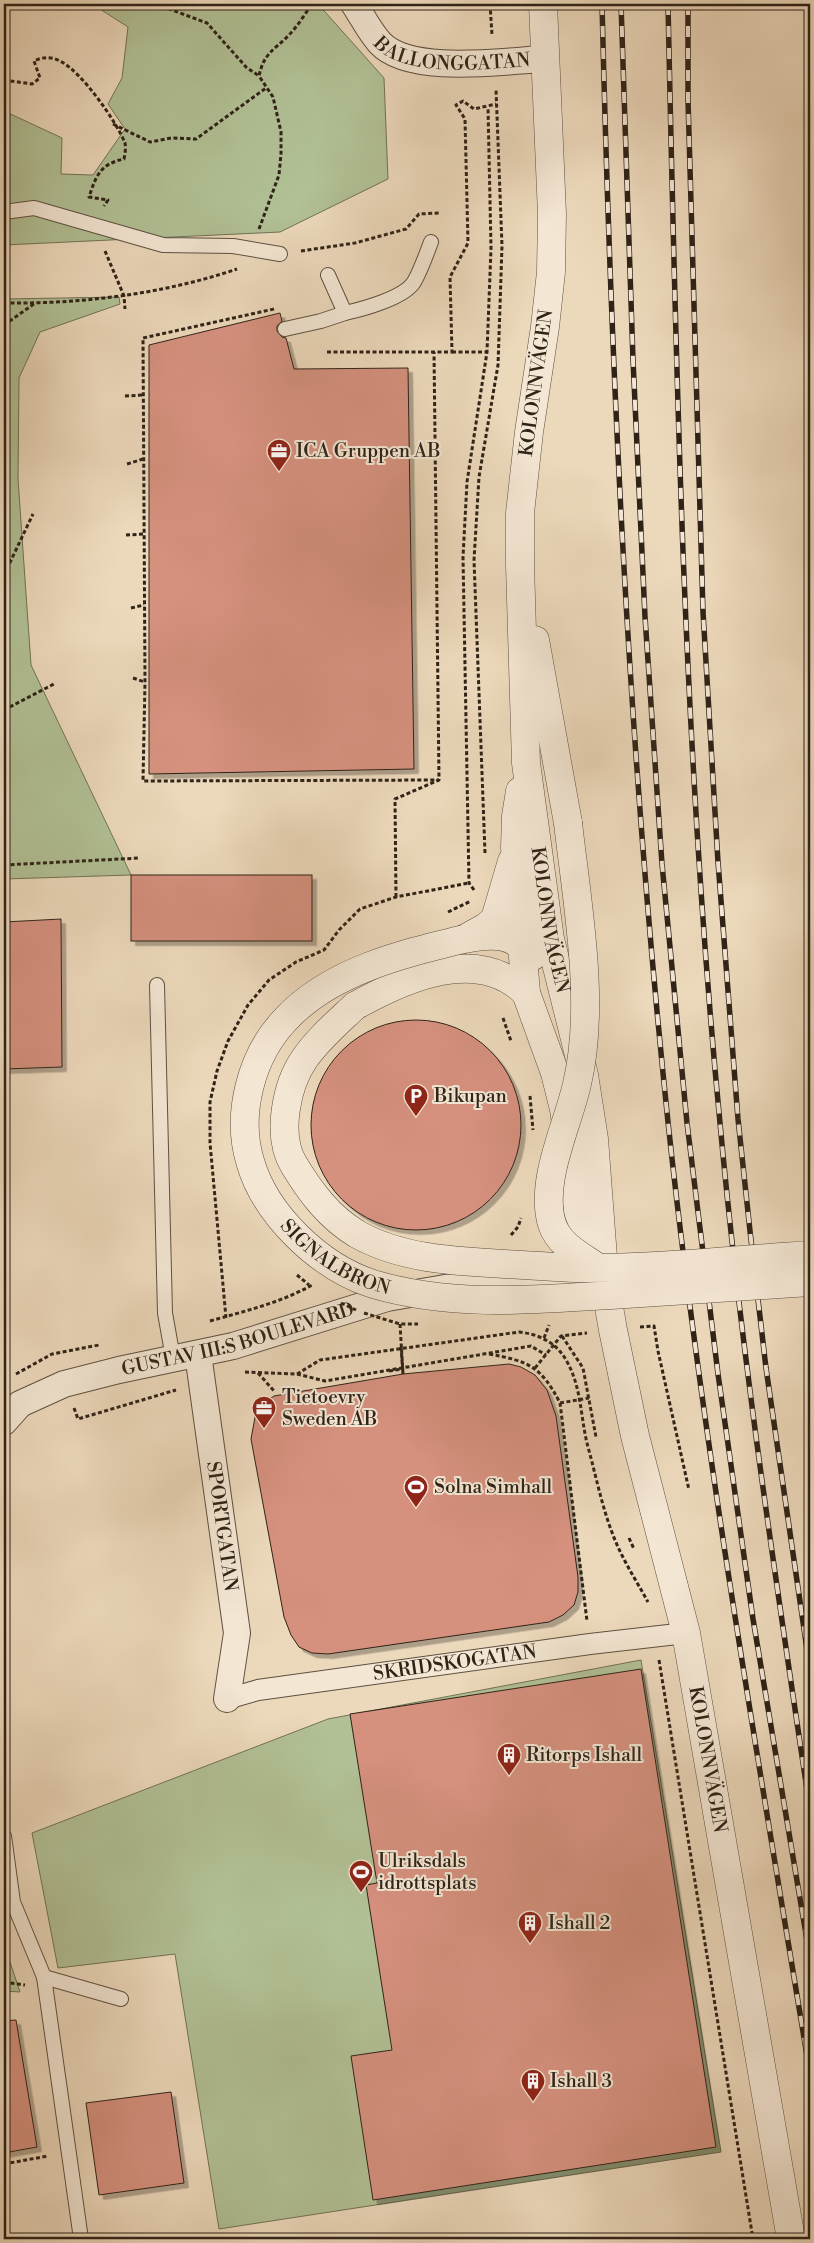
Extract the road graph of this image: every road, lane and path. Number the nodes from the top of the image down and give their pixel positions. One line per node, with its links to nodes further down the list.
1 (156, 4): 8 (path)
2 (312, 4): 8 (path)
3 (354, 4): 7 (street, BALLONGGATAN)
4 (490, 4): 6 (path)
5 (542, 4): 7 (street, KOLONNVÄGEN)
6 (490, 23)
7 (544, 59): 38 (street, KOLONNVÄGEN)
8 (259, 76): 10 (path)
9 (4, 80): 12 (path)
10 (266, 88): 12 (path); 17 (path)
11 (488, 106): 29 (path); 30 (path); 49 (path)
12 (113, 124): 15 (path)
13 (4, 212): 15 (lane)
14 (439, 212): 17 (path)
15 (95, 226): 17 (lane); 19 (path)
16 (432, 242): 24 (lane)
17 (280, 254): 19 (path)
18 (328, 275): 24 (lane)
19 (124, 296): 21 (path); 22 (path)
20 (4, 303): 21 (path)
21 (35, 303): 25 (path)
22 (125, 309)
23 (276, 309): 31 (path)
24 (345, 313): 26 (lane)
25 (4, 325)
26 (284, 330)
27 (327, 352): 28 (path)
28 (434, 352): 29 (path); 47 (path)
29 (452, 352): 30 (path)
30 (487, 352): 52 (path)
31 (143, 395): 32 (path); 33 (path)
32 (125, 396)
33 (143, 459): 34 (path); 36 (path)
34 (127, 464)
35 (33, 514): 39 (path)
36 (144, 534): 37 (path); 40 (path)
37 (126, 535)
38 (520, 565): 46 (street, KOLONNVÄGEN); 68 (street, bridge)
39 (4, 575)
40 (144, 605): 41 (path); 43 (path)
41 (131, 608)
42 (133, 678): 43 (path)
43 (145, 682): 47 (path)
44 (54, 684): 45 (path)
45 (4, 710)
46 (526, 763): 48 (street, KOLONNVÄGEN); 61 (street, KOLONNVÄGEN)
47 (439, 780): 53 (path)
48 (515, 848): 54 (street, KOLONNVÄGEN); 55 (street, KOLONNVÄGEN)
49 (485, 857)
50 (140, 858): 51 (path)
51 (4, 865)
52 (480, 896)
53 (396, 897)
54 (464, 939): 55 (street, KOLONNVÄGEN); 70 (street, SIGNALBRON, bridge)
55 (522, 945): 57 (street, KOLONNVÄGEN); 61 (street, KOLONNVÄGEN)
56 (157, 985): 85 (lane)
57 (526, 993): 58 (street, KOLONNVÄGEN); 68 (street, KOLONNVÄGEN)
58 (355, 1006): 68 (street, SIGNALBRON, bridge)
59 (502, 1014): 60 (path)
60 (514, 1047)
61 (584, 1075): 68 (street, KOLONNVÄGEN)
62 (528, 1090): 63 (path)
63 (533, 1133)
64 (523, 1212): 65 (path)
65 (508, 1238)
66 (810, 1255): 68 (street, SIGNALBRON, bridge)
67 (296, 1274): 71 (path, bridge)
68 (601, 1276): 85 (street, GUSTAV III:S BOULEVARD); 98 (street, KOLONNVÄGEN)
69 (317, 1282): 75 (path)
70 (810, 1282)
71 (319, 1290)
72 (336, 1300): 76 (path, bridge)
73 (556, 1321): 74 (path)
74 (547, 1322)
75 (201, 1323)
76 (400, 1324): 77 (path, bridge); 86 (path, bridge)
77 (420, 1324)
78 (654, 1326): 97 (path)
79 (549, 1327): 80 (path)
80 (544, 1338): 81 (path); 82 (path)
81 (553, 1346): 84 (path); 92 (path); 93 (path)
82 (401, 1347): 86 (path); 86 (path)
83 (487, 1353): 84 (path); 86 (path); 87 (path)
84 (546, 1355): 87 (path)
85 (186, 1356): 95 (street, GUSTAV III:S BOULEVARD); 101 (street, SPORTGATAN)
86 (403, 1368): 88 (path, bridge); 90 (path, bridge)
87 (535, 1368): 94 (path)
88 (389, 1372)
89 (258, 1373): 91 (path)
90 (404, 1374)
91 (274, 1391)
92 (589, 1398): 93 (path); 96 (path)
93 (580, 1400): 94 (path); 99 (path)
94 (560, 1403): 100 (path)
95 (4, 1422)
96 (596, 1437)
97 (689, 1490)
98 (686, 1633): 99 (street, SKRIDSKOGATAN); 109 (street, KOLONNVÄGEN)
99 (656, 1637): 100 (street, SKRIDSKOGATAN); 108 (path)
100 (590, 1644): 101 (street, SKRIDSKOGATAN)
101 (227, 1699)
102 (4, 1836): 103 (lane)
103 (44, 1977): 104 (lane); 105 (lane)
104 (121, 1999)
105 (67, 2149): 106 (path); 107 (lane)
106 (4, 2164)
107 (81, 2239)
108 (753, 2239)
109 (792, 2239)

